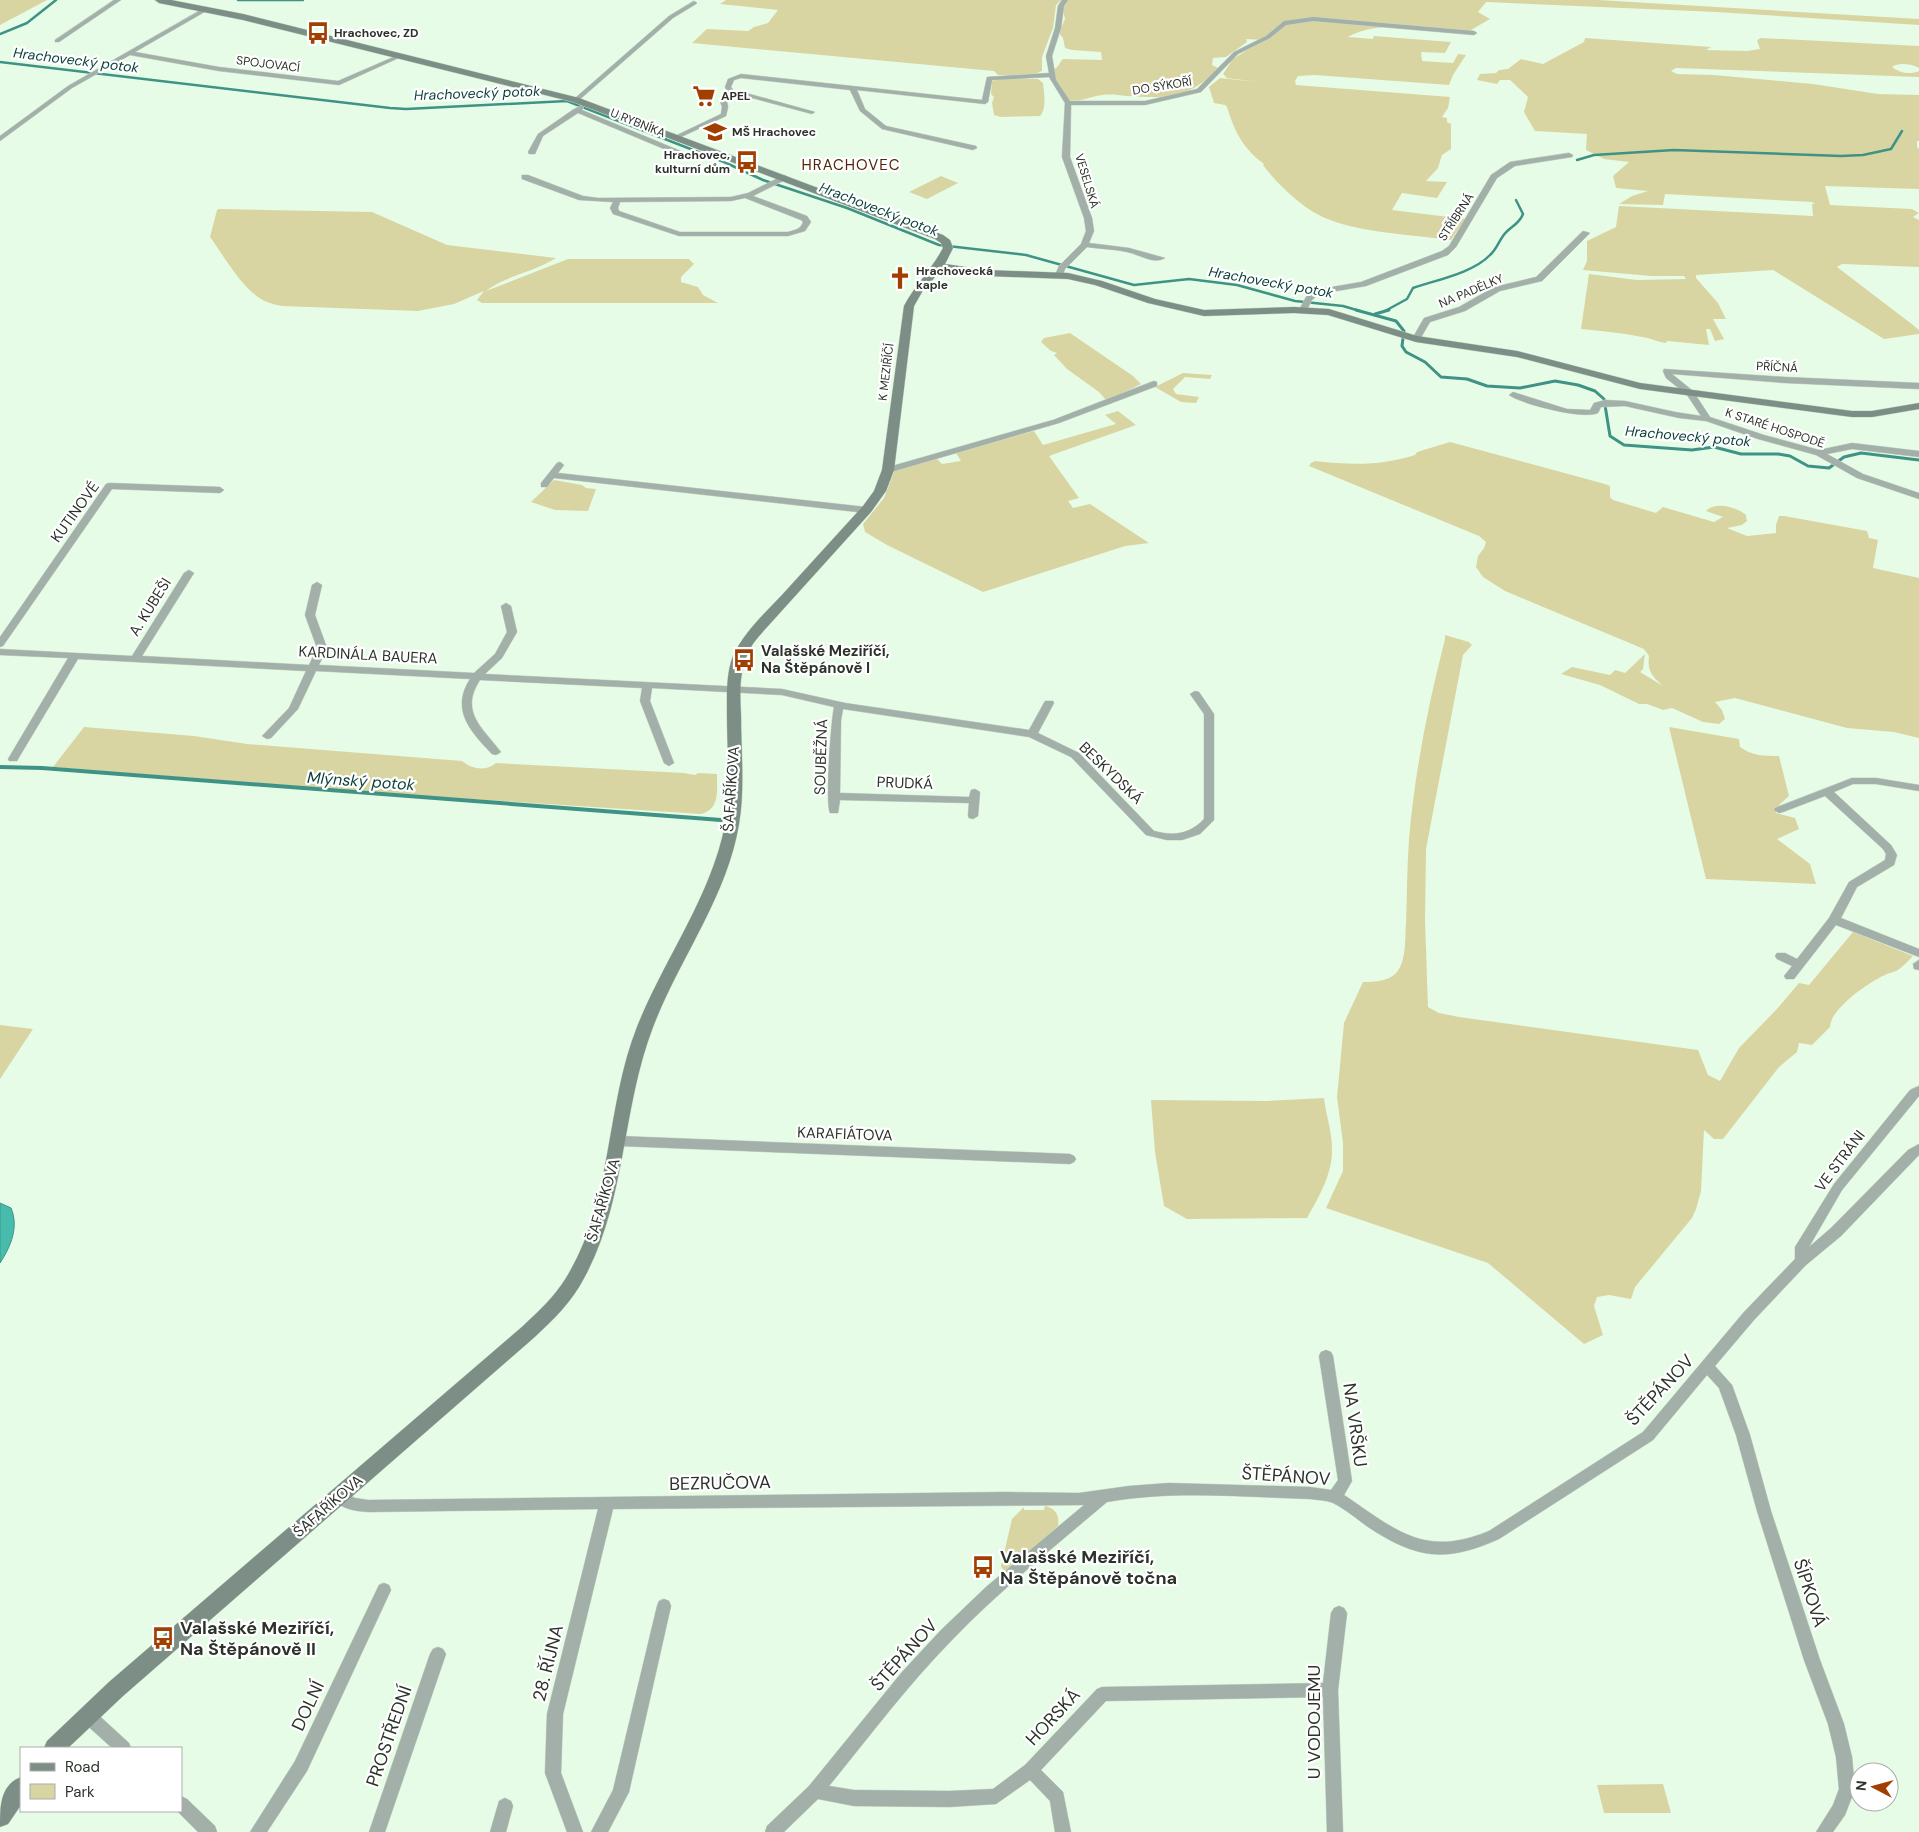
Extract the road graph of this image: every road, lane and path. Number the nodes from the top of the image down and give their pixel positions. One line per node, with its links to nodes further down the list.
1 (118, 0): 7 (street)
2 (159, 0): 5 (street)
3 (1065, 0): 10 (street)
4 (694, 3): 14 (street)
5 (206, 9): 8 (street); 9 (street)
6 (1474, 33): 13 (street, DO SÝKOŘÍ)
7 (56, 40)
8 (129, 53): 9 (street, SPOJOVACÍ); 17 (street)
9 (400, 56): 14 (street)
10 (1052, 76): 11 (street); 13 (street)
11 (852, 87): 12 (street); 18 (street)
12 (732, 93): 15 (street); 16 (street)
13 (1068, 103): 27 (street, VESELSKÁ)
14 (581, 106): 16 (street); 19 (street); 21 (street, U RYBNÍKA)
15 (812, 112)
16 (677, 137): 23 (street)
17 (0, 139)
18 (973, 148)
19 (532, 152)
20 (1569, 154): 31 (street, STŘÍBRNÁ)
21 (691, 157)
22 (526, 178): 25 (street)
23 (780, 179): 24 (street); 29 (street, K MEZIŘÍČÍ)
24 (746, 196): 25 (street); 25 (street)
25 (617, 200)
26 (1586, 232): 32 (street, NA PADĚLKY)
27 (1085, 245): 28 (street); 30 (street)
28 (1161, 258)
29 (940, 266): 30 (street); 42 (street, K MEZIŘÍČÍ)
30 (1062, 269): 31 (street)
31 (1306, 305): 32 (street)
32 (1413, 338): 35 (street)
33 (1154, 384): 42 (street)
34 (1919, 386): 35 (street, PŘÍČNÁ)
35 (1690, 394): 37 (street); 38 (street, K STARÉ HOSPODĚ)
36 (1514, 395): 38 (street)
37 (1919, 406)
38 (1707, 419): 39 (street, K STARÉ HOSPODĚ)
39 (1819, 453): 40 (street); 47 (street, K STARÉ HOSPODĚ)
40 (1919, 454)
41 (560, 465): 43 (street)
42 (888, 470): 46 (street, K MEZIŘÍČÍ)
43 (552, 475): 44 (street); 48 (street)
44 (544, 484)
45 (220, 490): 52 (street, KUTINOVÉ)
46 (880, 491): 48 (street, ŠAFAŘÍKOVA)
47 (1919, 496)
48 (866, 510): 59 (street, ŠAFAŘÍKOVA)
49 (189, 573): 55 (street, A. KUBEŠI)
50 (317, 585): 56 (street)
51 (506, 606): 57 (street)
52 (0, 644)
53 (0, 652): 54 (street, KARDINÁLA BAUERA)
54 (75, 655): 55 (street, KARDINÁLA BAUERA); 66 (street)
55 (136, 658): 56 (street, KARDINÁLA BAUERA)
56 (313, 667): 57 (street, KARDINÁLA BAUERA); 64 (street)
57 (478, 676): 58 (street, KARDINÁLA BAUERA); 65 (street)
58 (648, 684): 59 (street, KARDINÁLA BAUERA); 67 (street)
59 (734, 689): 62 (street, BESKYDSKÁ); 81 (street, ŠAFAŘÍKOVA)
60 (1195, 694): 63 (street, BESKYDSKÁ)
61 (1049, 703): 63 (street)
62 (839, 705): 63 (street, BESKYDSKÁ); 70 (street, SOUBĚŽNÁ)
63 (1032, 734)
64 (268, 736)
65 (496, 752)
66 (13, 760)
67 (669, 763)
68 (1919, 788): 69 (street)
69 (1826, 791): 72 (street); 75 (street)
70 (834, 796): 71 (street, PRUDKÁ); 73 (street, SOUBĚŽNÁ)
71 (975, 796): 74 (street)
72 (1779, 810)
73 (834, 811)
74 (973, 816)
75 (1834, 920): 76 (street); 78 (street)
76 (1919, 954)
77 (1781, 956): 78 (street)
78 (1799, 965): 79 (street)
79 (1790, 976)
80 (1919, 1090): 84 (street, VE STRÁNI)
81 (619, 1141): 83 (street, KARAFIÁTOVA); 87 (street, ŠAFAŘÍKOVA)
82 (1919, 1149): 84 (street, ŠTĚPÁNOV)
83 (1070, 1159)
84 (1801, 1261): 86 (street, ŠTĚPÁNOV)
85 (1326, 1356): 89 (street, NA VRŠKU)
86 (1708, 1367): 89 (street, ŠTĚPÁNOV); 114 (street, ŠÍPKOVÁ)
87 (339, 1496): 90 (street, BEZRUČOVA); 96 (street, ŠAFAŘÍKOVA)
88 (1103, 1497): 89 (street, ŠTĚPÁNOV); 90 (street, BEZRUČOVA); 101 (street, ŠTĚPÁNOV)
89 (1335, 1497)
90 (608, 1503): 109 (street, 28. ŘÍJNA)
91 (384, 1590): 106 (street, DOLNÍ)
92 (664, 1606): 110 (street)
93 (1340, 1613): 95 (street, U VODOJEMU)
94 (438, 1654): 107 (street, PROSTŘEDNÍ)
95 (1330, 1690): 99 (street, HORSKÁ); 113 (street, U VODOJEMU)
96 (87, 1715): 97 (street, ŠAFAŘÍKOVA); 98 (street)
97 (55, 1747)
98 (123, 1747)
99 (1031, 1770): 101 (street, HORSKÁ); 112 (street)
100 (20, 1788): 104 (street)
101 (815, 1791): 111 (street, ŠTĚPÁNOV)
102 (182, 1805): 105 (street)
103 (505, 1806): 108 (street)
104 (0, 1817)
105 (209, 1832)
106 (258, 1832)
107 (377, 1832)
108 (498, 1832)
109 (575, 1832)
110 (599, 1832)
111 (773, 1832)
112 (1063, 1832)
113 (1335, 1832)
114 (1824, 1832)

